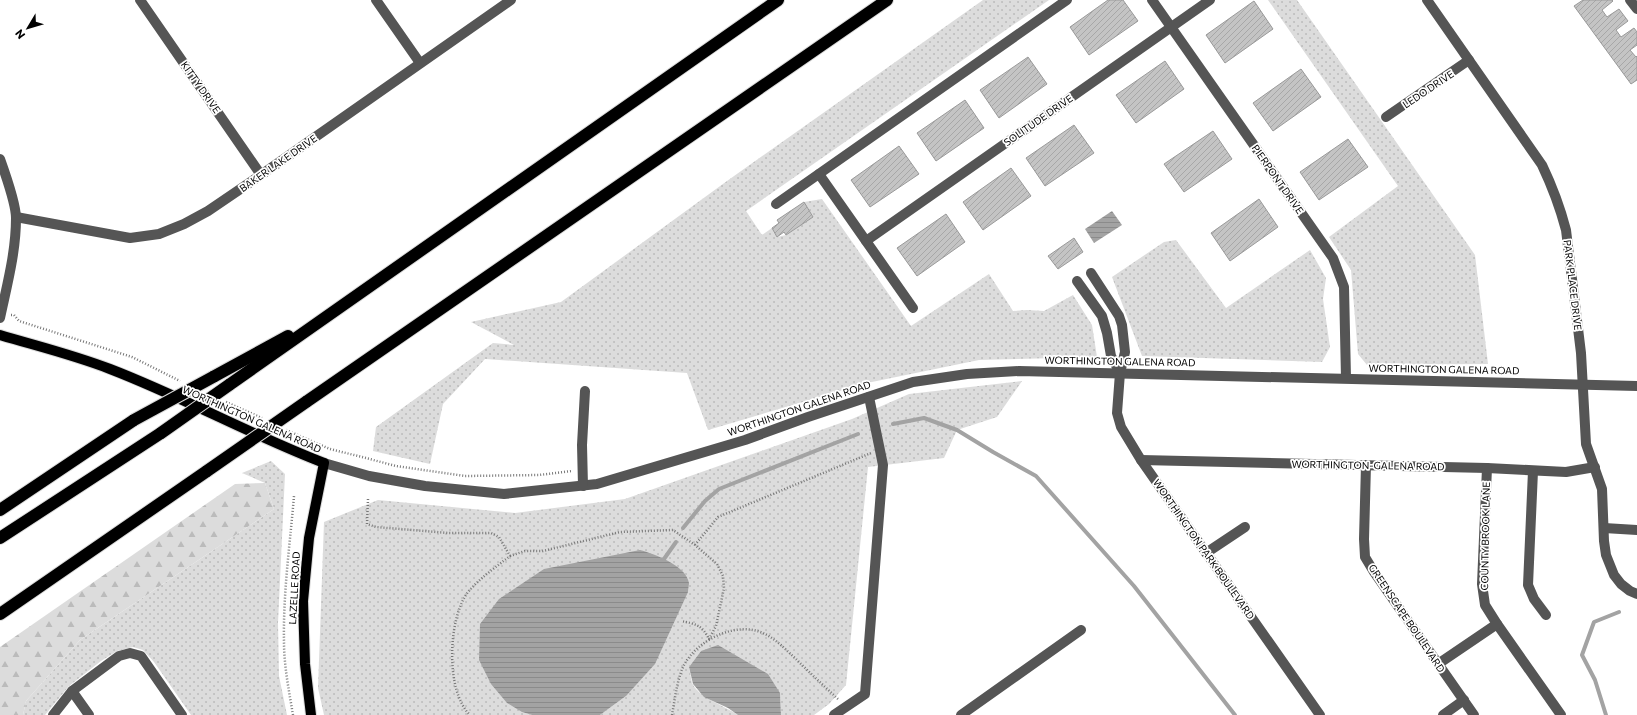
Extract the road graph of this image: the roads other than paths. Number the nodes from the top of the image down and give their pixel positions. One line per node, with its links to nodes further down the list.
1 (140, 0): 18 (street, KITTY DRIVE)
2 (376, 0): 14 (street)
3 (511, 0): 14 (street, BAKER LAKE DRIVE)
4 (778, 0): 24 (highway)
5 (887, 0): 48 (highway, bridge)
6 (1067, 0): 17 (street)
7 (1152, 0): 12 (street, PIERPONT DRIVE)
8 (1210, 0): 12 (street, SOLITUDE DRIVE)
9 (1427, 0): 13 (street, PARK PLACE DRIVE)
10 (1630, 0): 11 (street)
11 (1637, 10)
12 (1171, 27): 21 (street, SOLITUDE DRIVE); 29 (street, PIERPONT DRIVE)
13 (1469, 60): 15 (street, LEDO DRIVE); 30 (street, PARK PLACE DRIVE)
14 (420, 63): 18 (street, BAKER LAKE DRIVE)
15 (1386, 117)
16 (0, 159): 20 (street)
17 (819, 174): 19 (street); 21 (street)
18 (261, 175): 20 (street, BAKER LAKE DRIVE)
19 (776, 204)
20 (16, 217): 26 (street)
21 (866, 241): 25 (street)
22 (1091, 273): 28 (street, WORTHINGTON PARK BOULEVARD)
23 (1077, 281): 28 (street)
24 (340, 308): 41 (highway, bridge); 45 (highway, bridge)
25 (913, 308)
26 (0, 318)
27 (0, 336): 35 (main road, WORTHINGTON GALENA ROAD)
28 (1120, 373): 29 (street, WORTHINGTON GALENA ROAD); 33 (street, WORTHINGTON GALENA ROAD); 34 (street, WORTHINGTON PARK BOULEVARD)
29 (1346, 378): 30 (street, WORTHINGTON GALENA ROAD)
30 (1582, 384): 31 (street, WORTHINGTON GALENA ROAD); 37 (street, PARK PLACE DRIVE)
31 (1637, 386)
32 (585, 391): 40 (street)
33 (869, 397): 40 (street, WORTHINGTON GALENA ROAD); 59 (street)
34 (1141, 460): 36 (street, WORTHINGTON-GALENA ROAD); 46 (street, WORTHINGTON PARK BOULEVARD)
35 (324, 464): 40 (street, WORTHINGTON GALENA ROAD); 58 (main road, LAZELLE ROAD)
36 (1366, 465): 38 (street, WORTHINGTON-GALENA ROAD); 52 (street, GREENSCAPE BOULEVARD)
37 (1595, 467): 39 (street, WORTHINGTON-GALENA ROAD); 43 (street, PARK PLACE DRIVE)
38 (1487, 468): 39 (street, WORTHINGTON-GALENA ROAD); 50 (street, COUNTY BROOK LANE)
39 (1533, 470): 49 (street)
40 (583, 486)
41 (0, 510)
42 (1245, 527): 46 (street)
43 (1604, 528): 44 (street); 47 (street, PARK PLACE DRIVE)
44 (1637, 530)
45 (0, 538)
46 (1206, 553): 61 (street, WORTHINGTON PARK BOULEVARD)
47 (1637, 594)
48 (0, 614)
49 (1546, 615)
50 (1497, 624): 52 (street); 64 (street, COUNTY BROOK LANE)
51 (1081, 630): 60 (street)
52 (1438, 664): 54 (street, GREENSCAPE BOULEVARD)
53 (72, 691): 55 (street); 56 (street); 57 (street)
54 (1464, 700): 62 (street); 63 (street, GREENSCAPE BOULEVARD)
55 (53, 715)
56 (89, 715)
57 (182, 715)
58 (311, 715)
59 (834, 715)
60 (961, 715)
61 (1320, 715)
62 (1443, 715)
63 (1474, 715)
64 (1561, 715)

